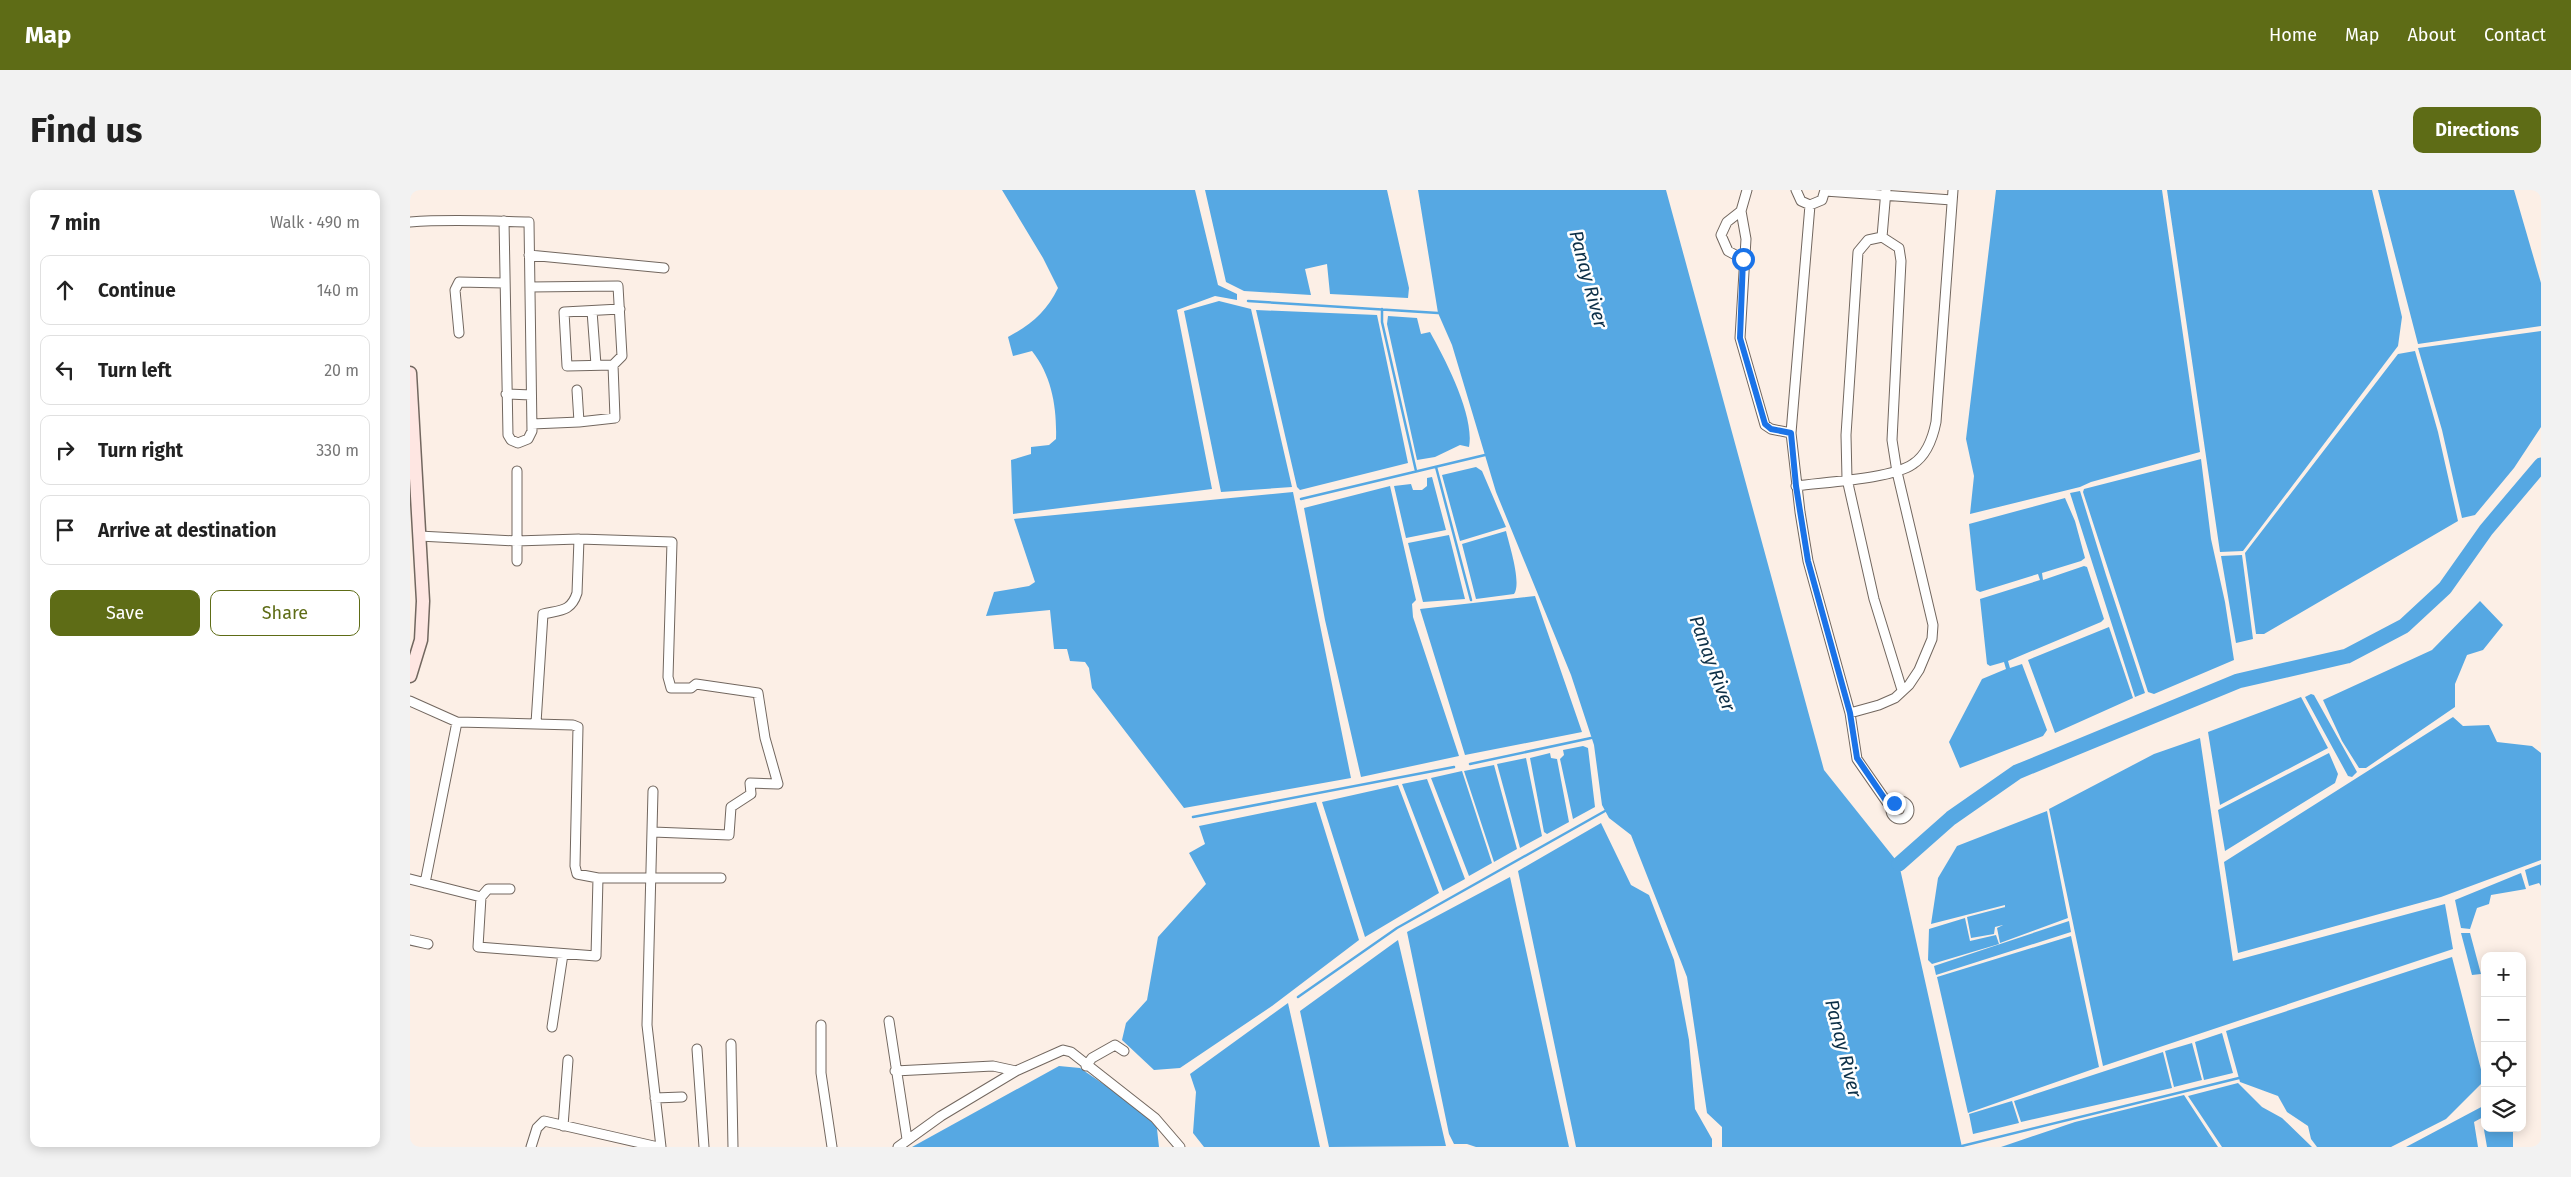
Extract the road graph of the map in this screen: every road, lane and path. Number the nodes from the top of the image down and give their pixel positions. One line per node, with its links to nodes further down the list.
1 (1747, 190): 8 (street)
2 (1796, 190): 7 (street)
3 (1953, 190): 6 (street)
4 (1825, 191): 5 (street); 7 (street)
5 (1886, 193): 6 (street); 11 (street)
6 (1952, 200): 30 (street)
7 (1810, 205): 28 (street)
8 (1741, 211): 13 (street); 13 (street)
9 (504, 221): 10 (street); 12 (street); 15 (street)
10 (410, 222)
11 (1882, 237): 30 (street); 31 (street)
12 (529, 255): 14 (street); 16 (street)
13 (1743, 259): 28 (street)
14 (664, 268)
15 (504, 283): 19 (street); 24 (street)
16 (530, 287): 17 (street); 25 (street)
17 (620, 309): 18 (street); 21 (street)
18 (592, 311): 20 (street); 20 (street)
19 (460, 333)
20 (596, 366): 21 (street)
21 (613, 366): 26 (street)
22 (410, 373): 33 (main road)
23 (577, 390): 26 (street)
24 (506, 394): 25 (street); 27 (street)
25 (531, 395): 27 (street)
26 (579, 422): 27 (street)
27 (532, 424)
28 (1791, 433): 32 (street)
29 (517, 471): 35 (street)
30 (1897, 472): 31 (street); 38 (street)
31 (1847, 479): 32 (street); 38 (street)
32 (1796, 486): 40 (street)
33 (420, 536): 35 (street); 37 (main road)
34 (578, 539): 35 (street); 42 (street); 45 (street)
35 (516, 541): 36 (street)
36 (517, 562)
37 (410, 676)
38 (1902, 690): 40 (street)
39 (410, 701): 41 (street)
40 (1850, 713): 44 (street)
41 (456, 722): 42 (street); 50 (street)
42 (536, 723): 46 (street)
43 (653, 791): 45 (street)
44 (1891, 808)
45 (653, 832): 47 (street)
46 (598, 878): 47 (street); 55 (street)
47 (652, 878): 48 (street); 67 (street)
48 (721, 878)
49 (410, 879): 50 (street)
50 (425, 883): 52 (street)
51 (510, 889): 52 (street)
52 (481, 897): 55 (street)
53 (410, 940): 54 (street)
54 (428, 944)
55 (562, 954): 58 (street)
56 (888, 1021): 64 (street)
57 (821, 1025): 74 (street)
58 (552, 1027)
59 (731, 1044): 73 (street)
60 (697, 1049): 72 (street)
61 (1124, 1051): 63 (street)
62 (568, 1060): 68 (street)
63 (1086, 1066): 65 (street); 76 (street)
64 (895, 1071): 65 (street); 69 (street)
65 (1016, 1071): 69 (street)
66 (682, 1097): 67 (street)
67 (655, 1098): 71 (street)
68 (563, 1126): 70 (street); 71 (street)
69 (907, 1138): 75 (street)
70 (531, 1147)
71 (660, 1147)
72 (704, 1147)
73 (734, 1147)
74 (832, 1147)
75 (898, 1147)
76 (1180, 1147)

